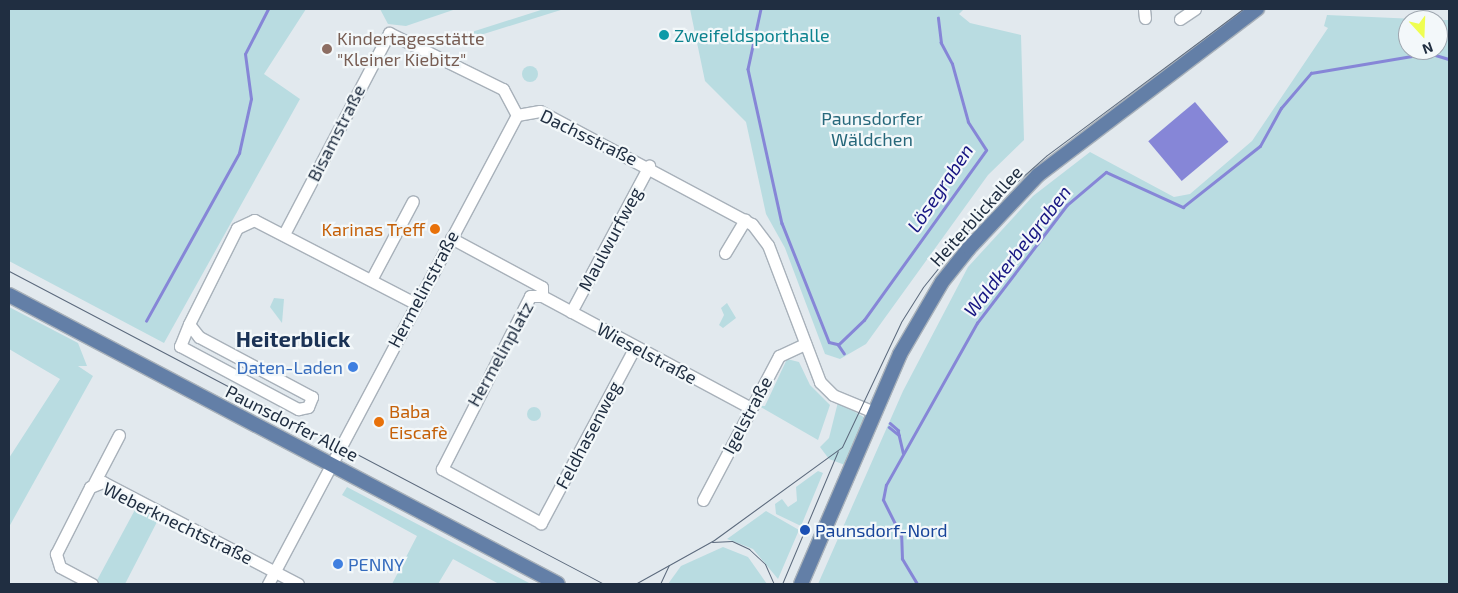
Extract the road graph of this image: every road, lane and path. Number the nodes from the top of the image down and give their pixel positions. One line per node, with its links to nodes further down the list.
1 (1194, 9): 3 (street)
2 (1257, 9): 21 (main road, Heiterblickallee)
3 (1180, 19)
4 (389, 33): 5 (street, Dachsstraße); 9 (street, Bisamstraße)
5 (517, 115): 6 (street, Dachsstraße); 10 (street, Hermelinstraße)
6 (649, 166): 8 (street, Dachsstraße); 16 (street, Maulwurfweg)
7 (413, 202): 12 (street)
8 (746, 220): 11 (street); 18 (street, Dachsstraße)
9 (284, 234): 12 (street); 17 (street)
10 (451, 238): 14 (street, Hermelinplatz); 15 (street, Hermelinstraße)
11 (725, 253)
12 (371, 280): 15 (street)
13 (9, 295): 23 (main road, Paunsdorfer Allee)
14 (542, 296): 16 (street, Wieselstraße); 26 (street, Hermelinplatz)
15 (416, 303): 23 (street, Hermelinstraße)
16 (571, 312): 19 (street, Wieselstraße)
17 (189, 324): 17 (street)
18 (805, 344): 20 (street, Igelstraße); 21 (street, Dachsstraße)
19 (634, 347): 20 (street, Wieselstraße); 26 (street, Feldhasenweg)
20 (751, 408): 25 (street, Igelstraße)
21 (874, 412): 32 (main road, Heiterblickallee)
22 (119, 435): 24 (street)
23 (330, 464): 27 (street, Hermelinstraße); 31 (main road, Paunsdorfer Allee)
24 (94, 484): 27 (street, Weberknechtstraße); 28 (street, Weberknechtstraße)
25 (703, 500)
26 (541, 523)
27 (275, 572): 29 (street, Hermelinstraße); 30 (street, Weberknechtstraße)
28 (92, 584)
29 (268, 584)
30 (298, 584)
31 (558, 584)
32 (801, 584)

